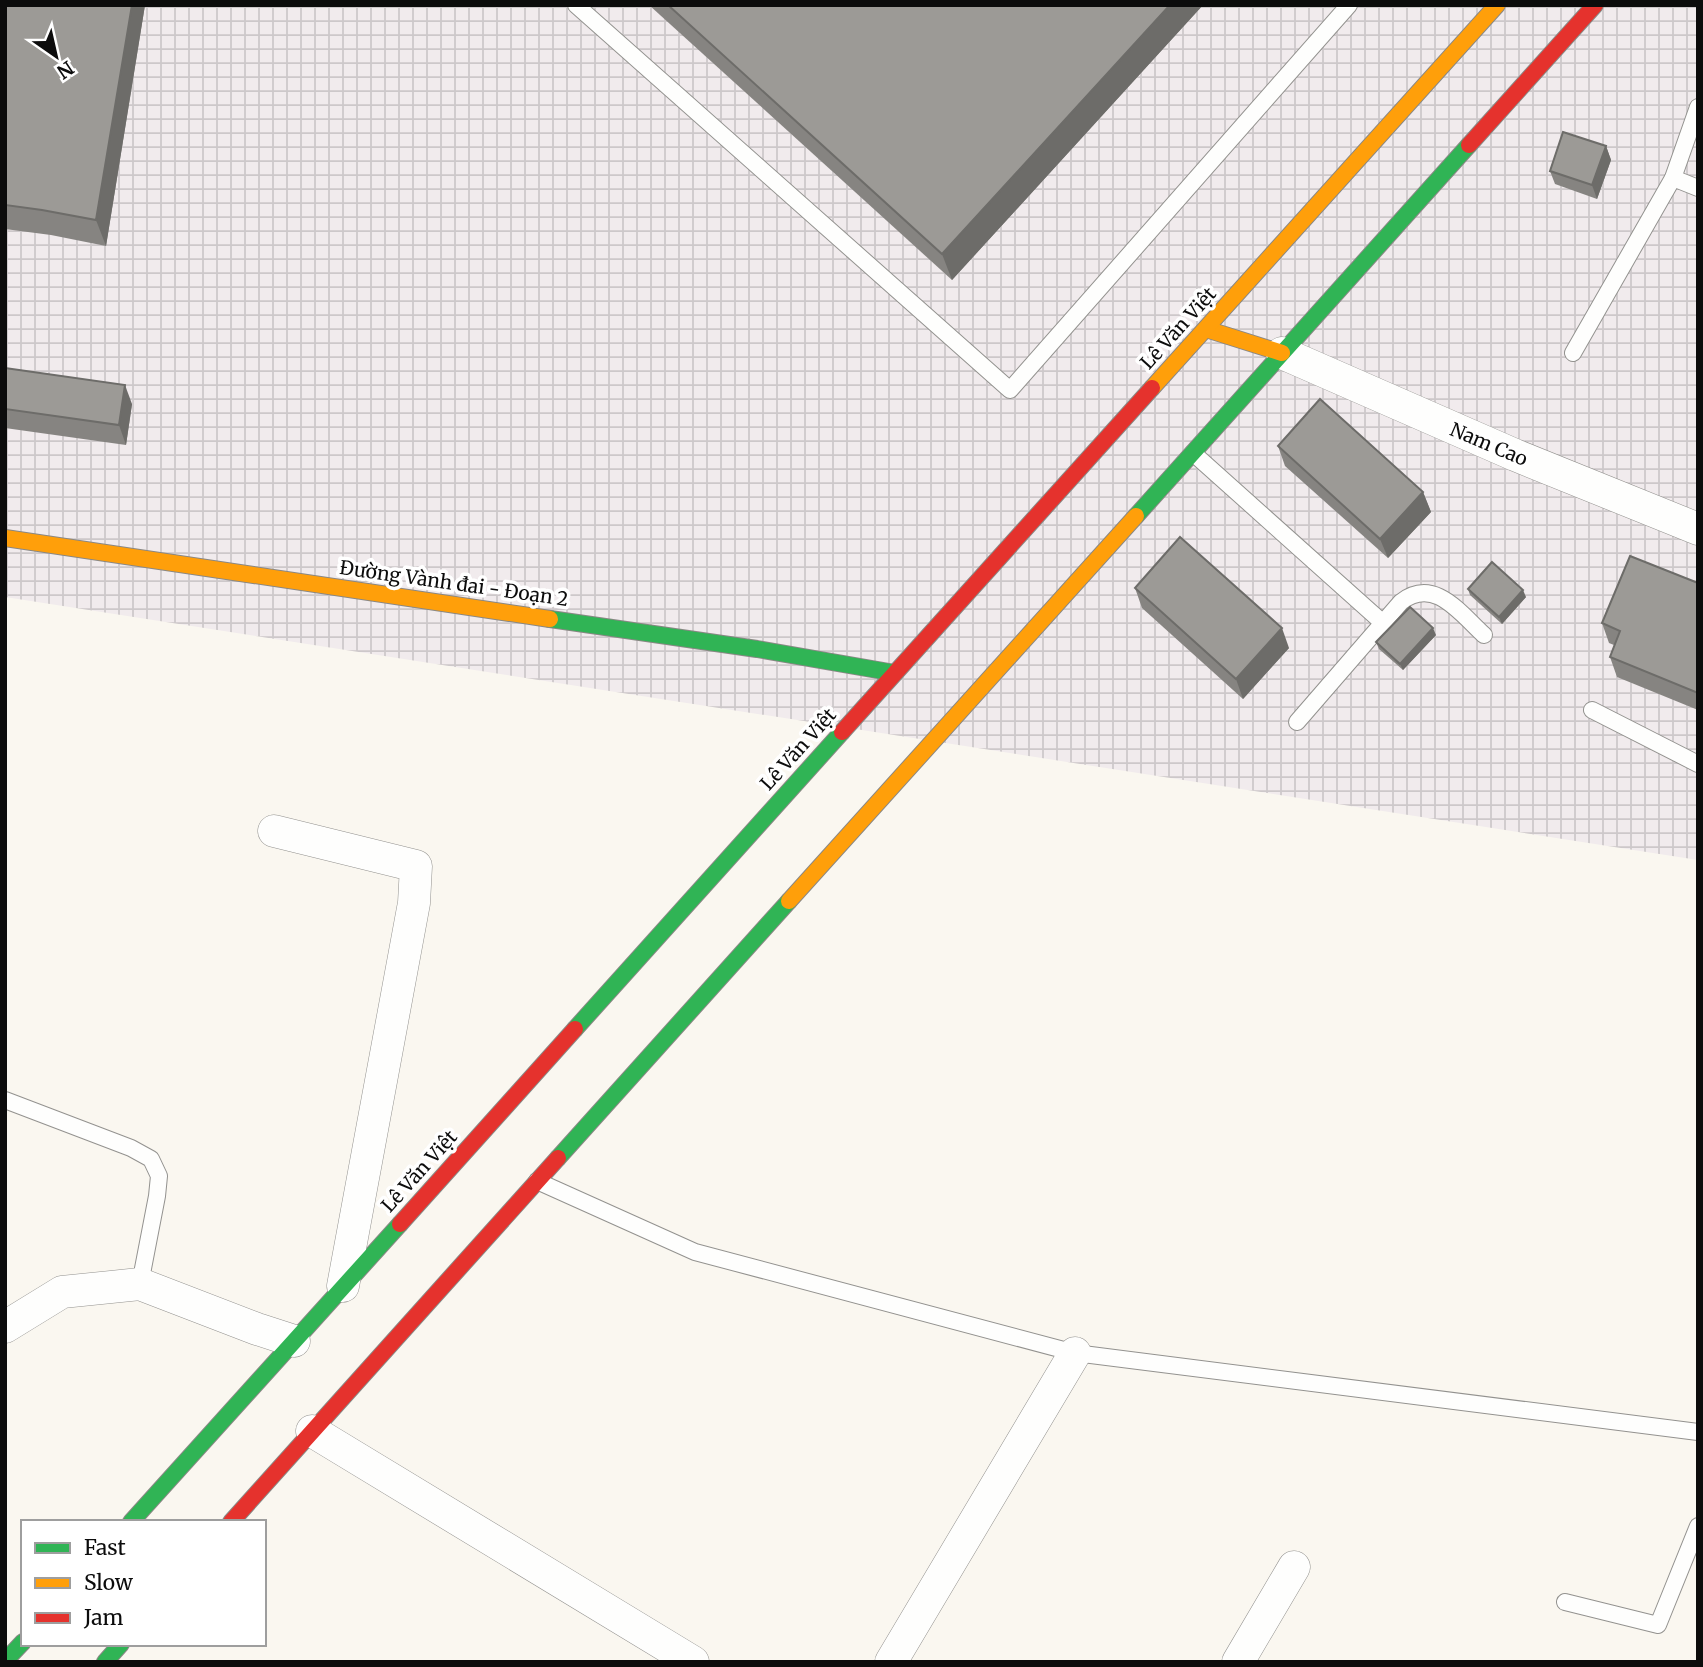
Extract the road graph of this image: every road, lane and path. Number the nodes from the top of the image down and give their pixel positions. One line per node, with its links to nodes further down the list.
1 (576, 5): 2 (lane)
2 (1349, 5)
3 (1497, 5): 8 (main road, Lê Văn Việt)
4 (1595, 5): 9 (main road)
5 (1698, 107): 6 (lane)
6 (1673, 178): 7 (lane); 10 (lane)
7 (1698, 188)
8 (1206, 329): 9 (main road); 16 (main road, Lê Văn Việt)
9 (1282, 353): 11 (main road); 12 (street, Nam Cao)
10 (1573, 353)
11 (1193, 453): 14 (lane); 22 (main road)
12 (1698, 529)
13 (5, 538): 16 (main road, Đường Vành đai - Đoạn 2)
14 (1382, 623): 15 (lane); 18 (lane)
15 (1484, 635)
16 (895, 673): 24 (main road, Lê Văn Việt)
17 (1592, 710): 19 (lane)
18 (1297, 722)
19 (1698, 764)
20 (274, 831): 24 (street)
21 (5, 1100): 23 (lane)
22 (537, 1181): 27 (lane); 28 (main road)
23 (140, 1284): 25 (street); 26 (street)
24 (343, 1286): 26 (main road, Lê Văn Việt)
25 (5, 1328)
26 (295, 1340): 30 (main road, Lê Văn Việt)
27 (1075, 1353): 29 (lane); 40 (street)
28 (312, 1431): 31 (main road); 39 (street)
29 (1698, 1432)
30 (133, 1520)
31 (233, 1520)
32 (1698, 1526): 34 (lane)
33 (1294, 1567): 41 (street)
34 (1565, 1602)
35 (21, 1644): 37 (main road)
36 (119, 1646): 38 (main road)
37 (5, 1661)
38 (105, 1662)
39 (693, 1662)
40 (891, 1662)
41 (1238, 1662)

